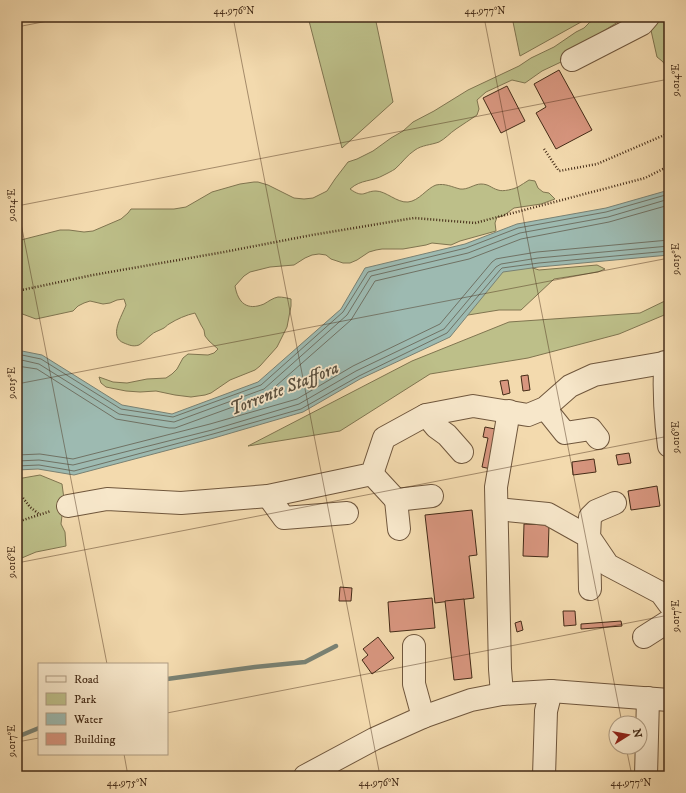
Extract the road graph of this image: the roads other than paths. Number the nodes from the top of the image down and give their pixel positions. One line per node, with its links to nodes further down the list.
1 (648, 17): 2 (street)
2 (572, 60)
3 (667, 362): 4 (street); 8 (street)
4 (545, 408): 5 (street); 7 (street)
5 (509, 411): 6 (street); 16 (street)
6 (426, 415): 9 (street); 10 (street)
7 (598, 438)
8 (669, 446)
9 (462, 452)
10 (372, 474): 11 (street); 13 (street)
11 (268, 496): 15 (street); 17 (street)
12 (432, 496): 13 (street)
13 (396, 500): 18 (street)
14 (615, 503): 19 (street)
15 (68, 506)
16 (497, 509): 19 (street); 26 (street)
17 (347, 513)
18 (399, 529)
19 (589, 537): 20 (street); 21 (street)
20 (590, 589)
21 (669, 604)
22 (669, 621): 23 (street)
23 (644, 637)
24 (414, 646): 28 (street)
25 (551, 692): 26 (street); 27 (street); 30 (street)
26 (502, 694): 28 (street)
27 (658, 699): 31 (street)
28 (423, 716): 29 (street)
29 (305, 776)
30 (544, 776)
31 (646, 776)

